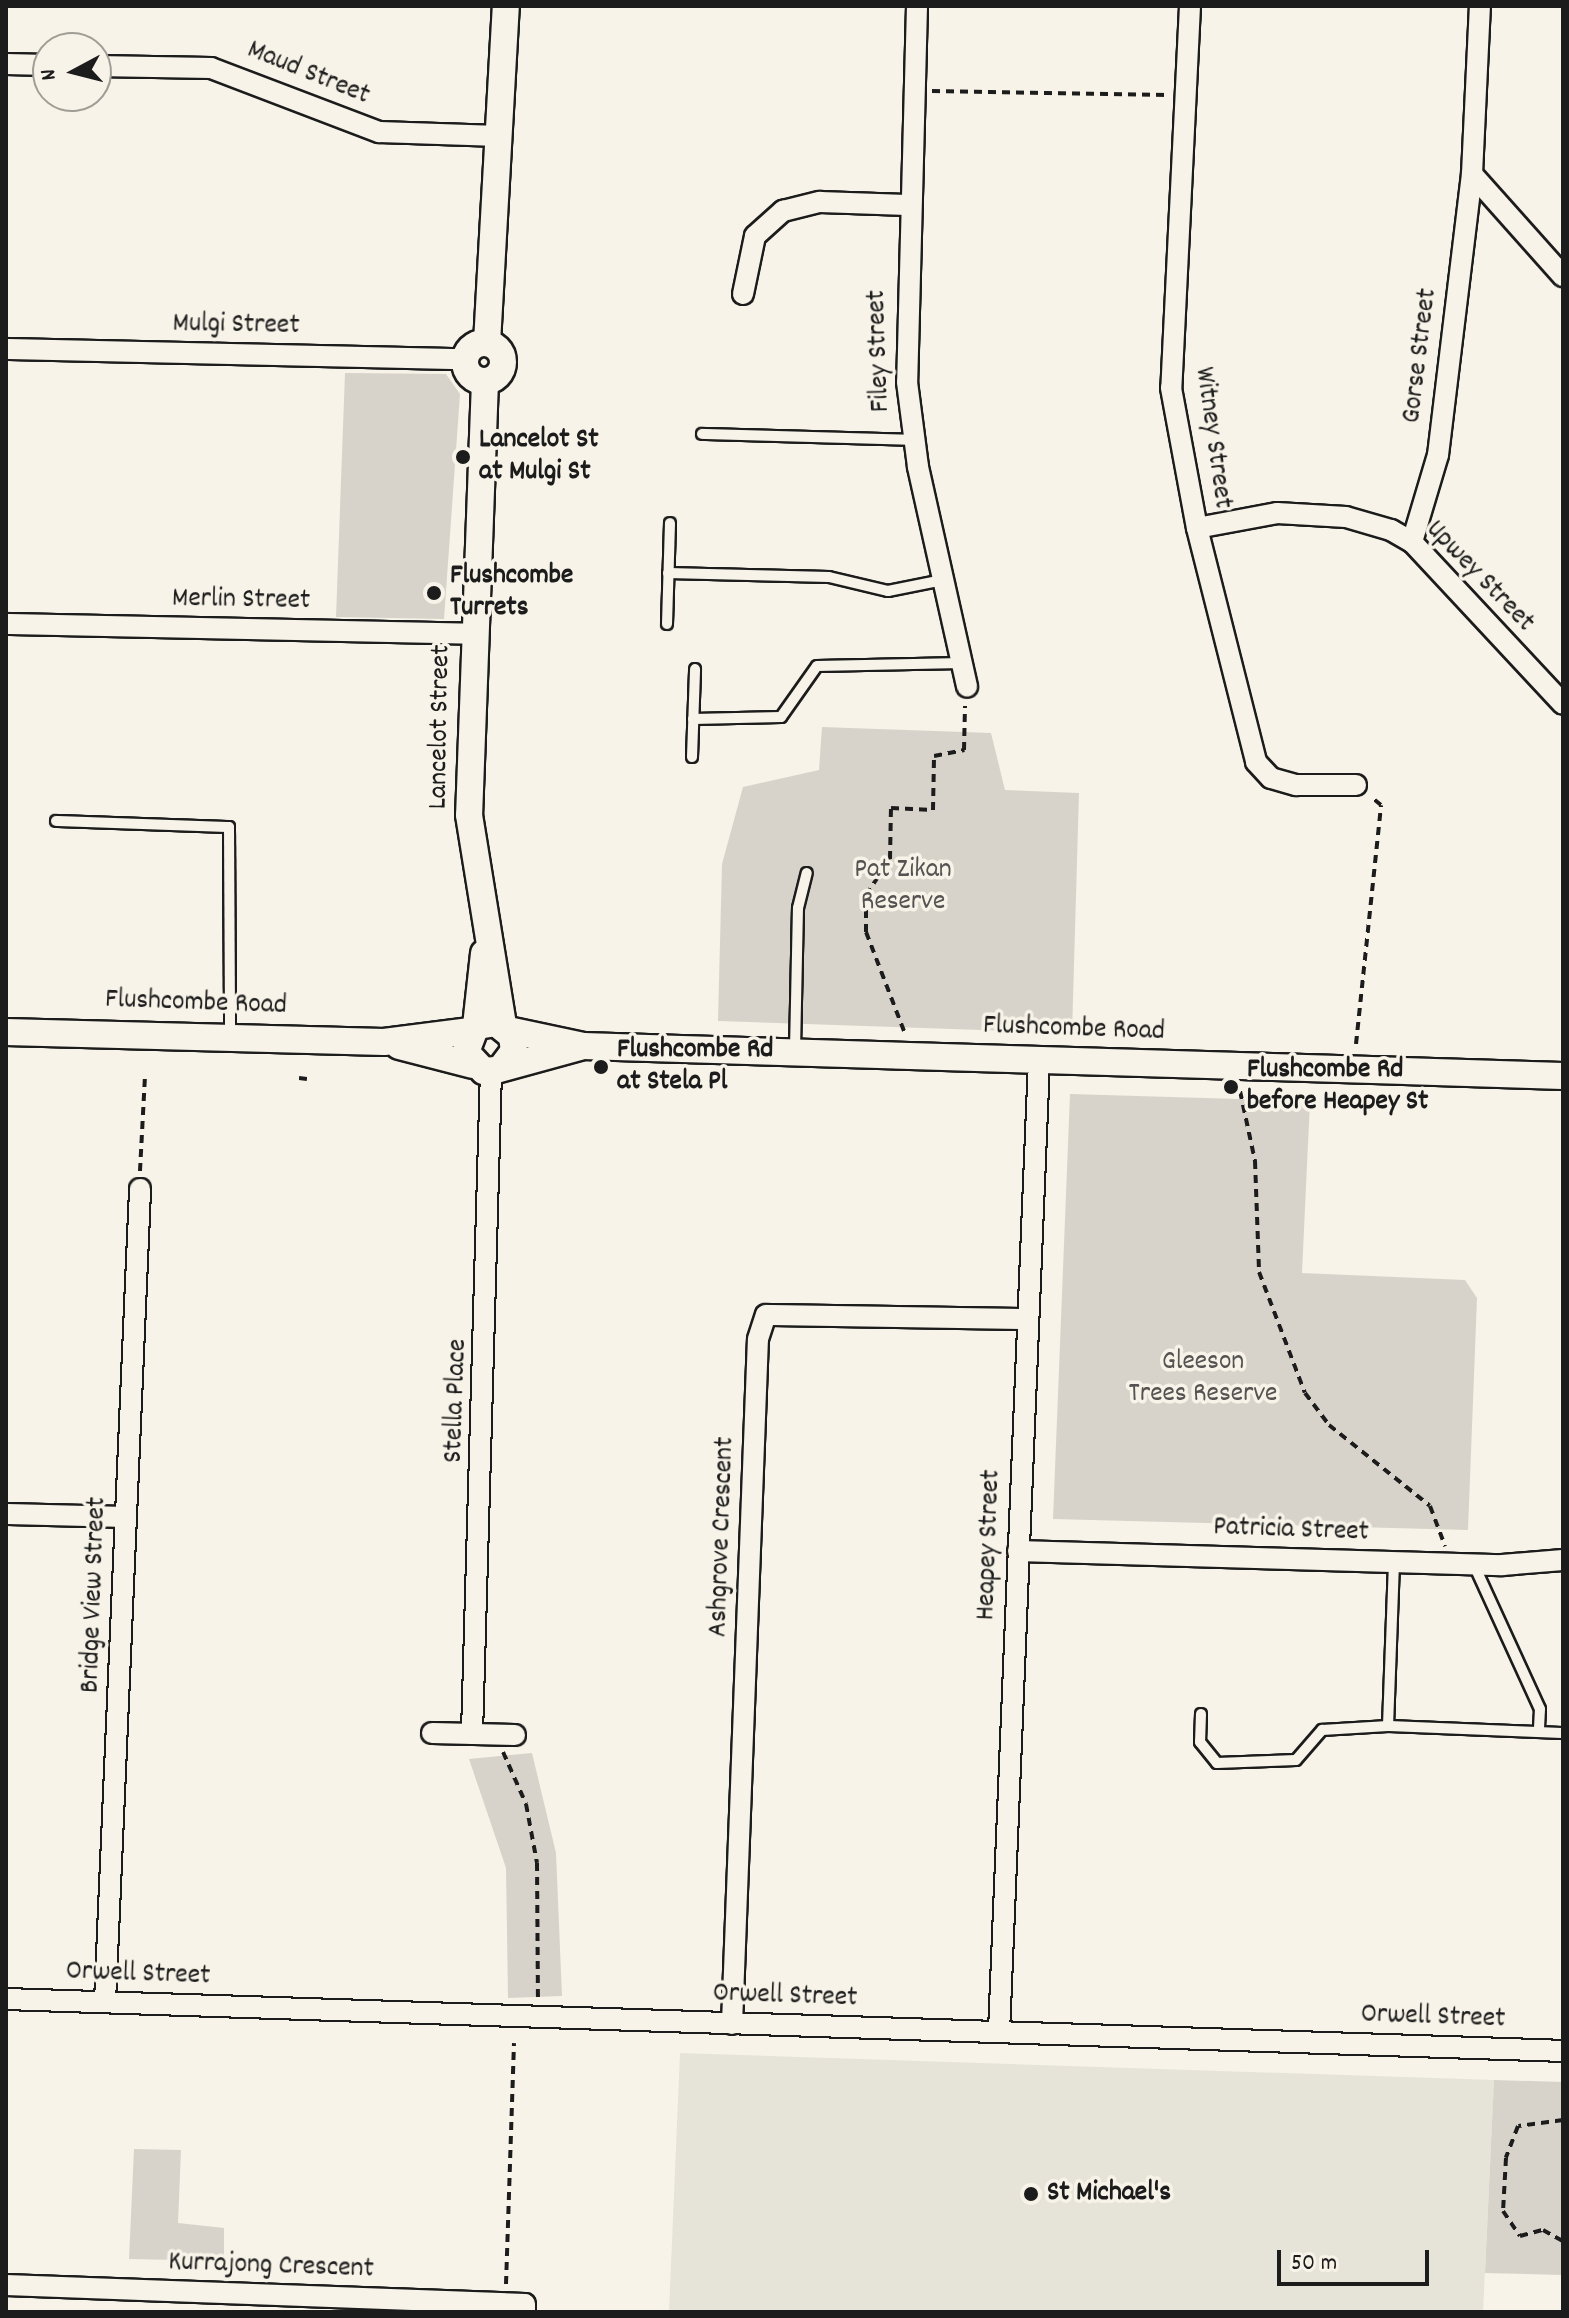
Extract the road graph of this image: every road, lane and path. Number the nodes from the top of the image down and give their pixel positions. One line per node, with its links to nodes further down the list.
1 (506, 6): 10 (street)
2 (917, 6): 8 (street, Filey Street)
3 (1190, 6): 9 (street, Witney Street)
4 (1480, 6): 11 (street, Gorse Street)
5 (6, 64): 6 (street)
6 (32, 65)
7 (112, 66): 10 (street, Maud Street)
8 (914, 90): 9 (path); 12 (street, Filey Street)
9 (1185, 95): 22 (street, Witney Street)
10 (499, 136): 15 (street)
11 (1472, 174): 13 (street); 23 (street, Gorse Street)
12 (907, 205): 14 (street); 20 (street, Filey Street)
13 (1563, 276)
14 (743, 294)
15 (487, 343): 17 (street); 18 (street)
16 (6, 349): 17 (street, Mulgi Street)
17 (464, 359): 18 (street)
18 (485, 381): 28 (street, Lancelot Street)
19 (702, 434): 20 (lane)
20 (913, 440): 25 (street, Filey Street)
21 (670, 523): 24 (lane)
22 (1197, 528): 23 (street, Upwey Street); 35 (street, Witney Street)
23 (1412, 542): 32 (street, Upwey Street)
24 (668, 573): 25 (lane); 27 (lane)
25 (943, 580): 29 (street, Filey Street)
26 (6, 624): 28 (street, Merlin Street)
27 (667, 624)
28 (475, 634): 38 (street, Lancelot Street)
29 (962, 663): 31 (street, Filey Street); 33 (lane)
30 (695, 669): 33 (lane)
31 (967, 687): 41 (path)
32 (1563, 704)
33 (693, 719): 34 (lane)
34 (692, 757)
35 (1356, 785): 45 (path)
36 (56, 821): 43 (lane)
37 (807, 873): 47 (lane)
38 (487, 930): 39 (street, Lancelot Street); 40 (street, Lancelot Street)
39 (473, 1028): 40 (street, Flushcombe Road); 44 (street, Flushcombe Road); 49 (street, Lancelot Street)
40 (505, 1028): 46 (street, Flushcombe Road); 49 (street, Lancelot Street)
41 (904, 1031)
42 (6, 1032): 43 (street, Flushcombe Road)
43 (230, 1037): 44 (street, Flushcombe Road)
44 (384, 1042): 49 (street, Flushcombe Road)
45 (1356, 1044)
46 (583, 1046): 47 (street, Flushcombe Road); 49 (street, Flushcombe Road)
47 (795, 1054): 48 (street, Flushcombe Road)
48 (1039, 1061): 51 (street, Flushcombe Road); 56 (street, Heapey Street)
49 (489, 1068): 69 (street, Stella Place)
50 (145, 1076): 55 (path)
51 (1563, 1076)
52 (299, 1078): 53 (path)
53 (307, 1079)
54 (1240, 1091): 62 (path)
55 (140, 1189): 58 (street, Bridge View Street)
56 (1027, 1319): 59 (street, Heapey Street); 74 (street, Ashgrove Crescent)
57 (6, 1514): 58 (street)
58 (126, 1517): 72 (street, Bridge View Street)
59 (1018, 1551): 61 (street, Patricia Street); 75 (street, Heapey Street)
60 (1563, 1560): 63 (street, Patricia Street)
61 (1394, 1562): 62 (street, Patricia Street); 65 (lane)
62 (1449, 1564): 63 (street, Patricia Street)
63 (1474, 1565): 66 (lane)
64 (1201, 1714): 65 (lane)
65 (1388, 1726): 66 (lane)
66 (1539, 1728): 68 (lane)
67 (432, 1733): 69 (street)
68 (1563, 1733)
69 (472, 1734): 70 (street)
70 (506, 1735): 73 (path)
71 (6, 1999): 72 (street, Orwell Street)
72 (105, 2002): 73 (street, Orwell Street)
73 (537, 2015): 74 (street, Orwell Street)
74 (732, 2024): 75 (street, Orwell Street)
75 (999, 2032): 77 (street, Orwell Street)
76 (514, 2043): 81 (path)
77 (1563, 2051)
78 (1563, 2120): 79 (path)
79 (1563, 2241)
80 (6, 2285): 81 (street, Kurrajong Crescent)
81 (517, 2308)

